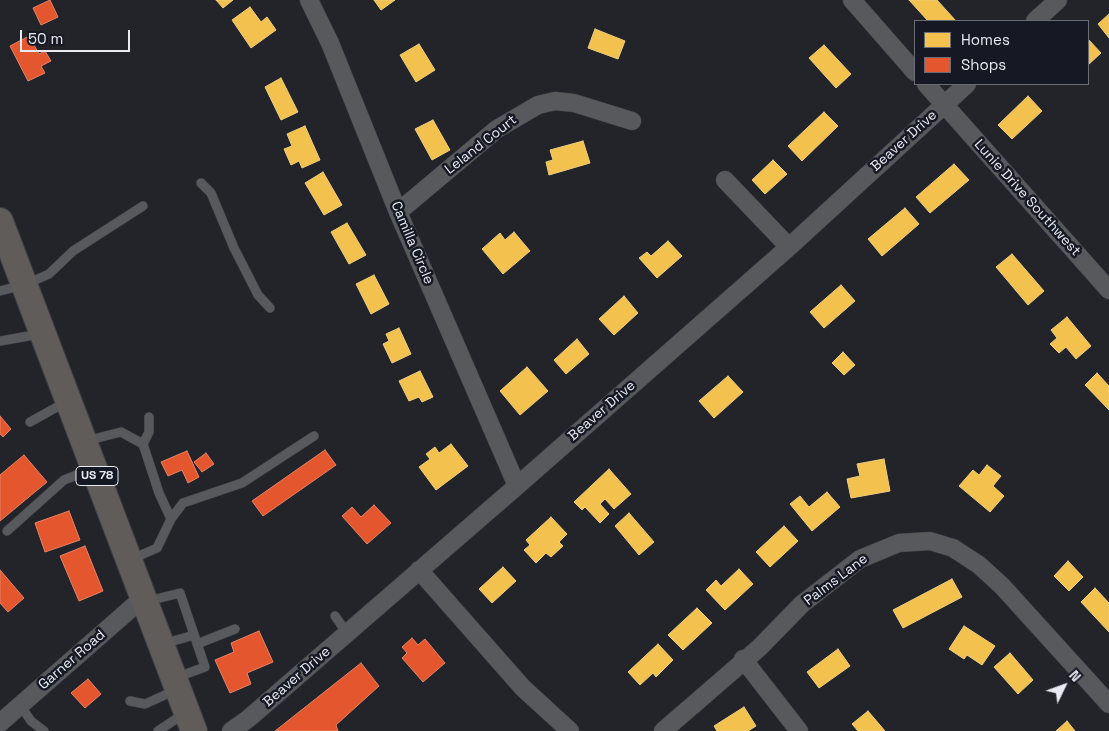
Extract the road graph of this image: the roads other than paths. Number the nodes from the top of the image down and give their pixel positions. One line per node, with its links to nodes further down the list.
1 (309, 0): 13 (street, Camilla Circle)
2 (852, 0): 5 (street)
3 (1058, 0): 4 (street)
4 (1036, 20)
5 (914, 71)
6 (927, 85): 8 (street, Lunie Drive Southwest)
7 (966, 85): 8 (street, Beaver Drive)
8 (944, 104): 15 (street, Beaver Drive); 17 (street, Lunie Drive Southwest)
9 (632, 121): 13 (street, Leland Court)
10 (725, 180): 15 (street)
11 (201, 183): 18 (lane)
12 (143, 206): 16 (lane)
13 (398, 212): 28 (street, Camilla Circle)
14 (0, 221): 16 (main road, US 78)
15 (789, 247): 28 (street, Beaver Drive)
16 (12, 288): 19 (main road, US 78)
17 (1109, 290)
18 (270, 308)
19 (43, 333): 20 (lane); 21 (main road, US 78)
20 (0, 341)
21 (69, 401): 23 (lane); 25 (main road, US 78)
22 (149, 416): 26 (lane)
23 (30, 422)
24 (314, 436): 29 (lane)
25 (84, 441): 26 (lane); 27 (main road, US 78)
26 (143, 444): 29 (lane)
27 (94, 468): 30 (lane); 31 (main road, US 78)
28 (517, 486): 32 (street, Beaver Drive)
29 (171, 519): 31 (lane)
30 (7, 531)
31 (130, 560): 33 (main road, US 78)
32 (419, 570): 36 (street, Beaver Drive); 49 (street)
33 (145, 600): 37 (lane); 38 (main road, US 78); 44 (street, Garner Road)
34 (336, 616): 36 (lane)
35 (235, 629): 39 (lane)
36 (348, 633): 48 (street, Beaver Drive)
37 (194, 634): 38 (lane); 39 (lane)
38 (162, 644): 42 (main road, US 78)
39 (197, 644): 42 (lane)
40 (743, 659): 43 (street, Palms Lane); 50 (street, Palms Lane); 51 (street)
41 (130, 701): 42 (lane)
42 (184, 702): 47 (lane)
43 (1109, 704)
44 (20, 705): 45 (street, Garner Road); 46 (lane)
45 (0, 723)
46 (44, 731)
47 (158, 731)
48 (231, 731)
49 (570, 731)
50 (663, 731)
51 (799, 731)

